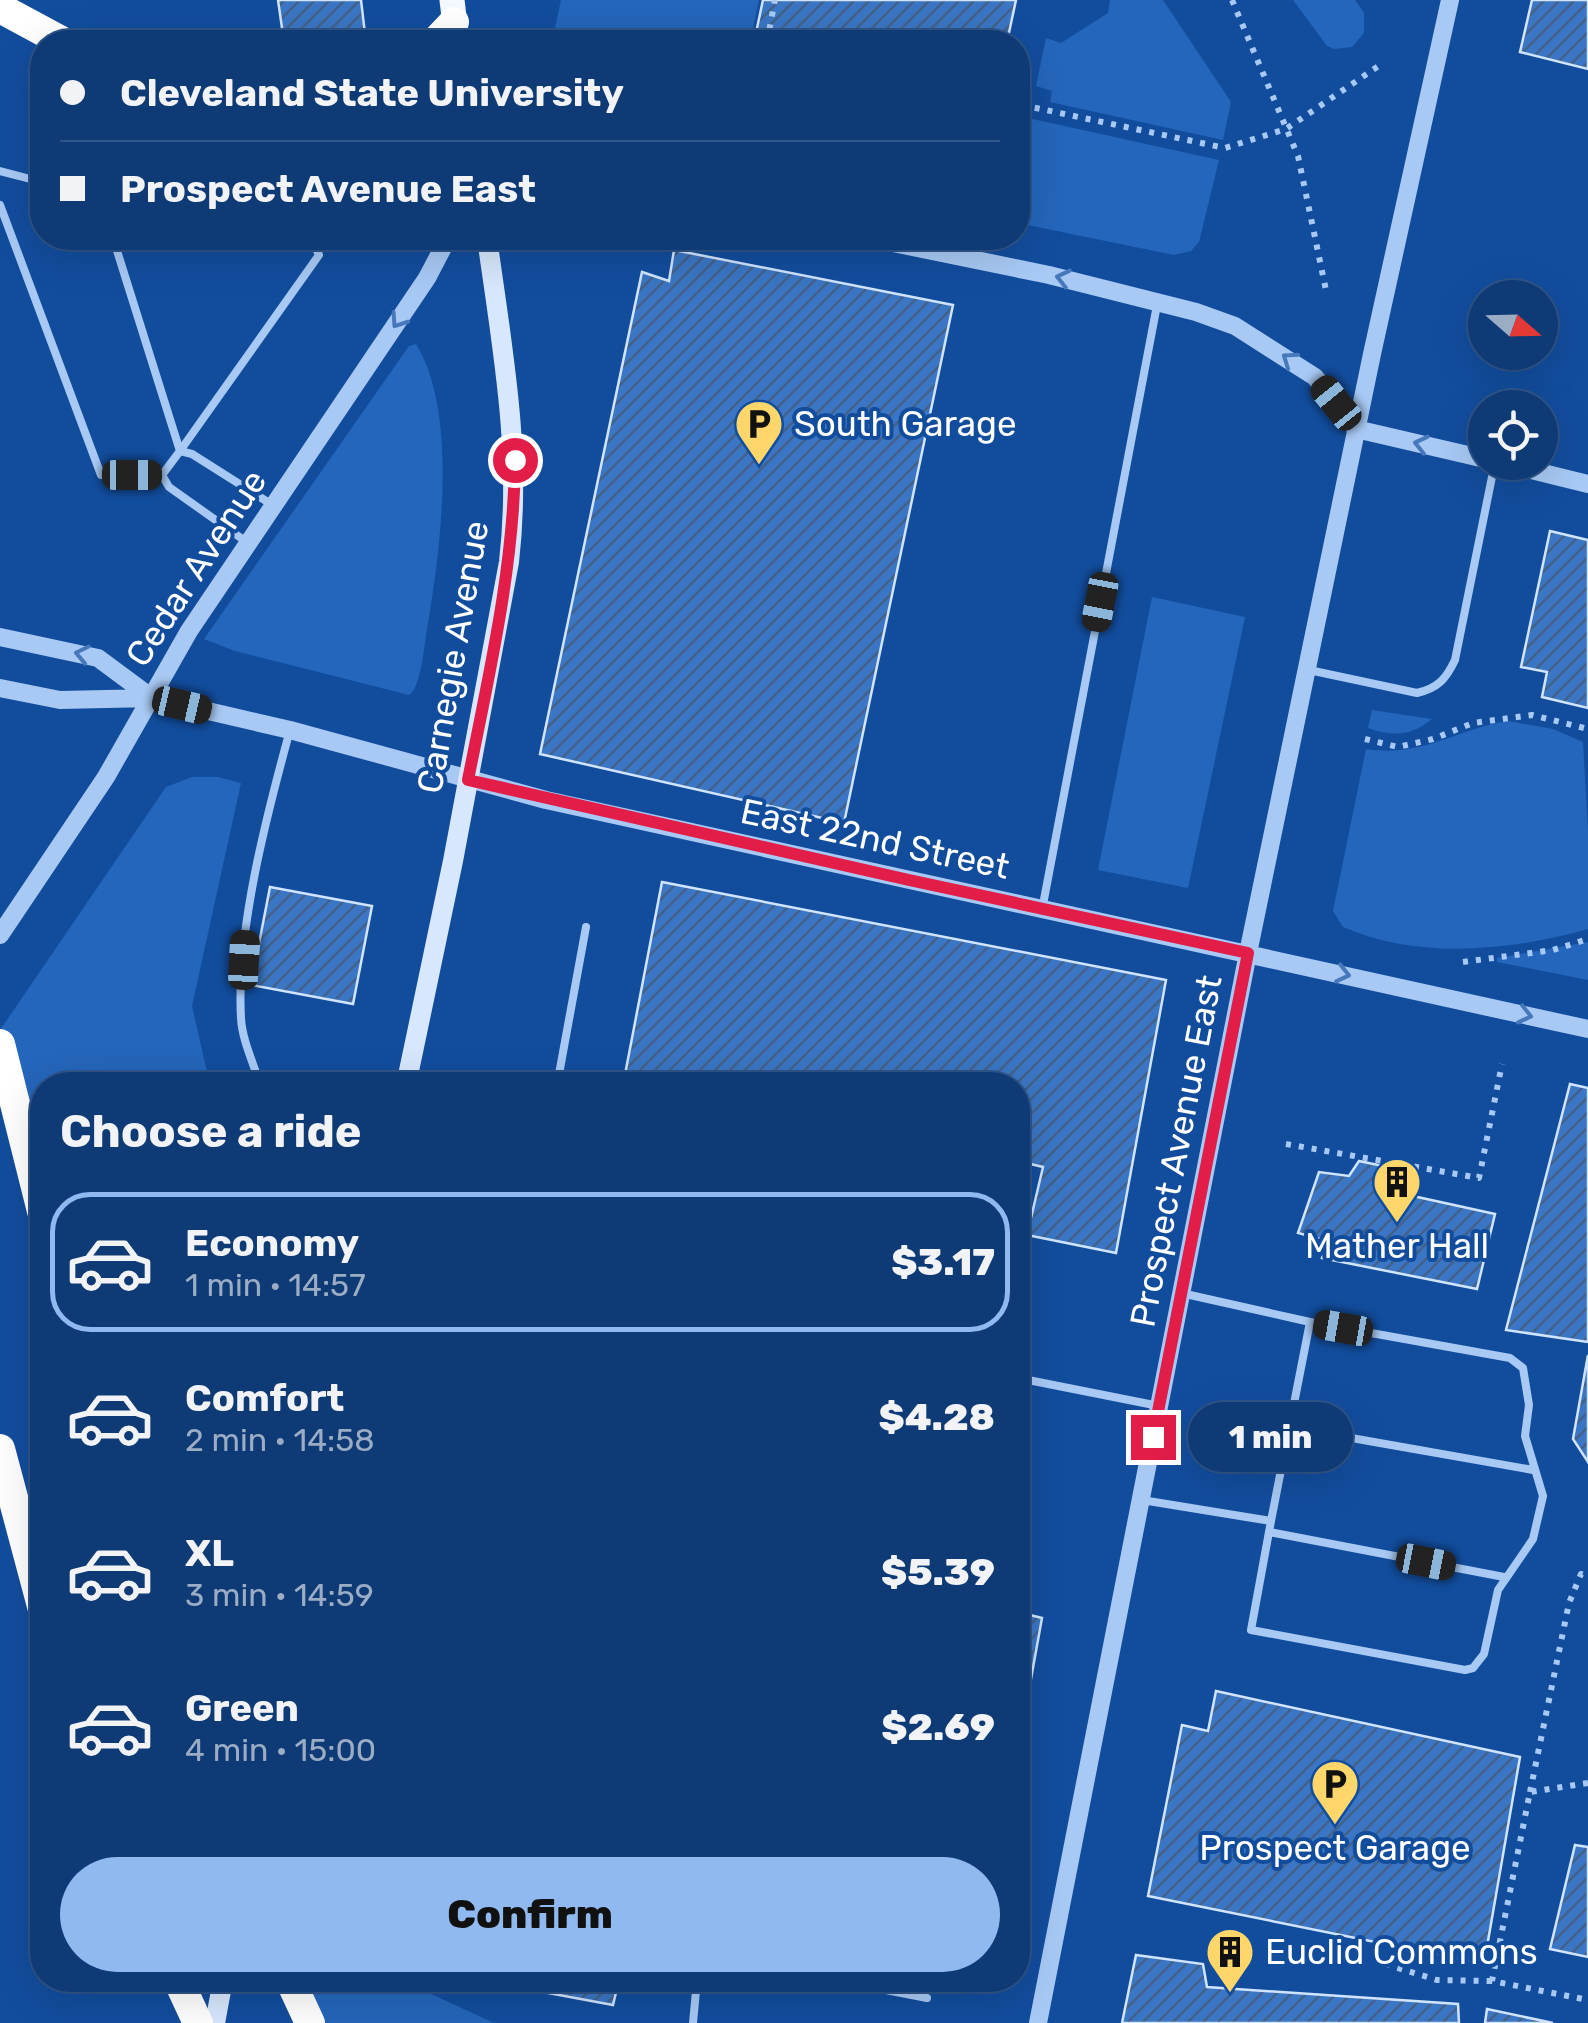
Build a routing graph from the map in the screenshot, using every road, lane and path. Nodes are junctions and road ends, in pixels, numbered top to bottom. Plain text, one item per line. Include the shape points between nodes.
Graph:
1 (775, 0) edge
2 (1232, 0) edge
3 (1450, 0) edge
4 (0, 8) edge
5 (41, 30) edge
6 (769, 30) edge
7 (1380, 65) dead end
8 (1030, 107) edge
9 (1286, 129) junction
10 (0, 172) edge
11 (30, 179) edge
12 (0, 205) edge
13 (117, 250) edge
14 (317, 250) edge
15 (442, 250) edge
16 (489, 250) edge
17 (925, 250) edge
18 (1327, 294) dead end
19 (1158, 300) junction
20 (1356, 429) junction
21 (180, 451) junction
22 (1468, 455) edge
23 (162, 476) junction
24 (1558, 477) edge
25 (1493, 480) edge
26 (1588, 484) edge
27 (274, 506) junction
28 (249, 544) junction
29 (0, 637) edge
30 (1307, 669) junction
31 (0, 688) edge
32 (152, 698) junction
33 (1588, 728) edge
34 (290, 730) junction
35 (1365, 738) dead end
36 (468, 780) junction
37 (1042, 910) junction
38 (586, 926) dead end
39 (0, 934) edge
40 (1588, 939) edge
41 (1248, 953) junction
42 (1463, 962) dead end
43 (1588, 1029) edge
44 (0, 1044) edge
45 (1502, 1064) dead end
46 (256, 1072) edge
47 (409, 1072) edge
48 (558, 1072) edge
49 (1286, 1144) dead end
50 (30, 1163) edge
51 (1181, 1293) junction
52 (1310, 1322) junction
53 (1030, 1380) edge
54 (1159, 1406) junction
55 (1289, 1427) junction
56 (0, 1449) edge
57 (1534, 1470) junction
58 (1140, 1500) junction
59 (1271, 1521) junction
60 (1269, 1532) junction
61 (30, 1561) edge
62 (1588, 1576) edge
63 (1504, 1577) junction
64 (1588, 1783) edge
65 (1530, 1792) junction
66 (1385, 1964) dead end
67 (1492, 1981) junction
68 (184, 1992) edge
69 (221, 1992) edge
70 (296, 1992) edge
71 (696, 1992) edge
72 (897, 1992) edge
73 (928, 1998) dead end
74 (1588, 2000) edge
75 (198, 2023) edge
76 (215, 2023) edge
77 (310, 2023) edge
78 (693, 2023) edge
79 (1038, 2023) edge

1 - 6 path
2 - 9 path
3 - 20 street, Prospect Avenue East
4 - 5 highway
7 - 9 path
8 - 9 path via 1225,148
9 - 18 path via 1298,156
10 - 11 lane
12 - 23 lane via 101,475
13 - 21 lane
14 - 21 lane
15 -> 27 street, Cedar Avenue
16 - 36 main road, Carnegie Avenue via 510,402 515,513
19 -> 17 street
20 -> 19 street via 1315,377 1272,347 1235,326
19 - 37 lane
22 -> 20 street
20 - 30 street, Prospect Avenue East
21 - 23 lane
21 - 27 lane
23 - 28 lane
24 - 26 street
25 - 30 lane via 1446,678 1416,693
27 - 28 street, Cedar Avenue
28 - 32 street, Cedar Avenue via 188,631
32 -> 29 street, East 22nd Street via 98,658
30 - 41 street, Prospect Avenue East
31 - 32 street, East 22nd Street via 60,700
32 - 34 street, East 22nd Street
32 - 39 street, Cedar Avenue
33 - 35 path via 1532,715 1473,723 1398,747
34 - 36 street, East 22nd Street
34 - 46 lane via 246,930 240,1021
36 - 37 street, East 22nd Street
36 - 47 main road, Carnegie Avenue
37 - 41 street, East 22nd Street
38 - 48 lane
40 - 42 path
41 -> 43 street, East 22nd Street
41 - 51 street, Prospect Avenue East
44 - 50 highway
45 - 49 path via 1479,1178
51 - 52 lane
51 - 54 street, Prospect Avenue East
52 - 55 lane
52 - 57 lane via 1510,1358 1527,1379 1525,1436
53 - 54 lane
54 - 58 street, Prospect Avenue East
55 - 57 lane
55 - 59 lane
56 - 61 highway
57 - 63 lane via 1543,1496 1533,1538
58 - 59 lane
58 - 79 street, Prospect Avenue East
59 - 60 lane
60 - 63 lane
60 - 63 lane via 1251,1630 1465,1670 1484,1654
62 - 65 path via 1581,1574 1569,1603
64 - 65 path
65 - 67 path
66 - 67 path via 1437,1980
67 - 74 path
68 - 75 highway
69 - 76 main road
70 - 77 highway
71 - 78 lane
72 - 73 lane

